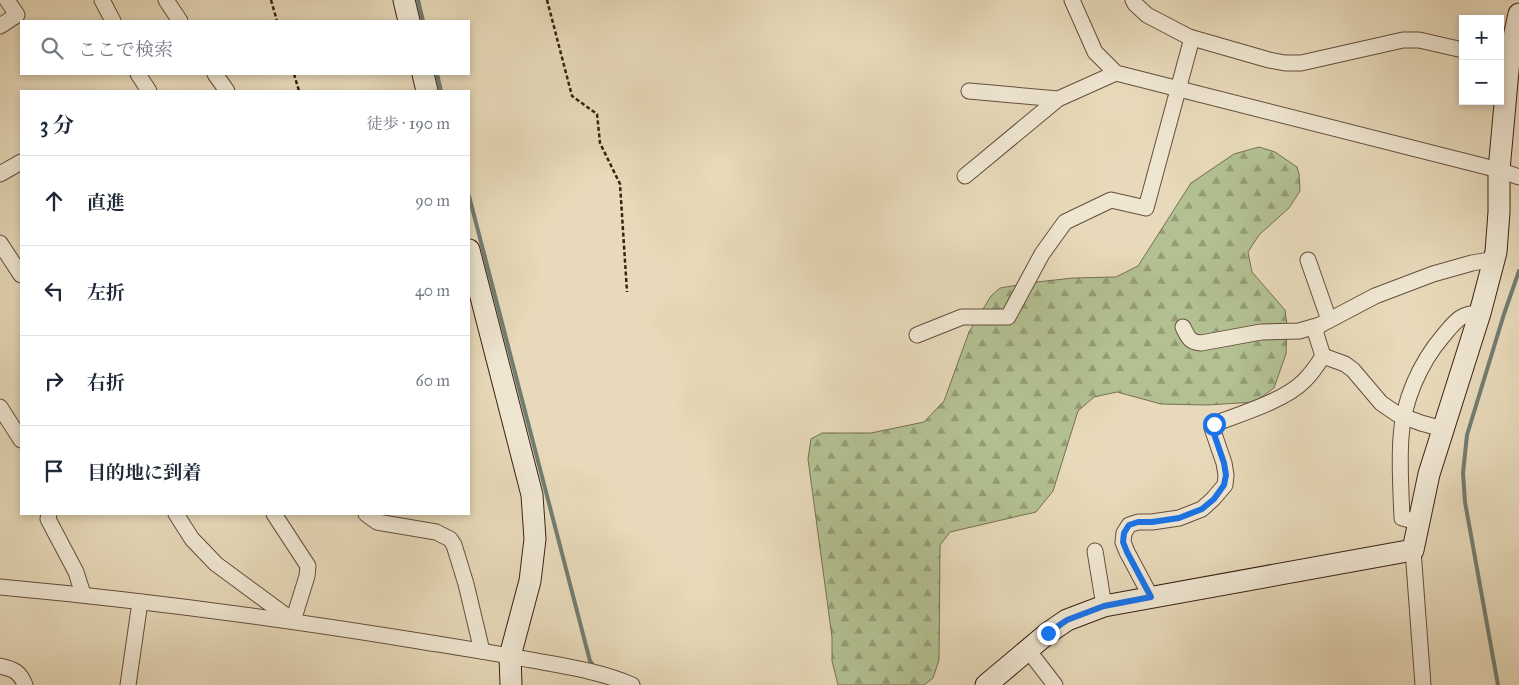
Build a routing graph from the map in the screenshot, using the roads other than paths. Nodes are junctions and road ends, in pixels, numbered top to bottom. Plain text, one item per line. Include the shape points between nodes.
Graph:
1 (7, 0) edge
2 (102, 0) edge
3 (166, 0) edge
4 (404, 0) edge
5 (1072, 0) edge
6 (1133, 0) edge
7 (1519, 14) edge
8 (112, 20) edge
9 (179, 20) edge
10 (409, 20) edge
11 (0, 26) edge
12 (1192, 38) junction
13 (1459, 49) edge
14 (1505, 59) edge
15 (1116, 73) junction
16 (139, 75) edge
17 (216, 75) edge
18 (423, 75) edge
19 (1179, 89) junction
20 (148, 90) edge
21 (225, 90) edge
22 (427, 90) edge
23 (969, 91) dead end
24 (1058, 99) junction
25 (20, 163) edge
26 (1499, 170) junction
27 (0, 174) edge
28 (965, 176) dead end
29 (1519, 177) edge
30 (0, 243) edge
31 (470, 254) edge
32 (1495, 259) junction
33 (1308, 260) dead end
34 (20, 273) edge
35 (1480, 313) junction
36 (1324, 323) junction
37 (1183, 327) dead end
38 (917, 336) dead end
39 (1323, 356) junction
40 (0, 407) edge
41 (1404, 417) junction
42 (1443, 429) junction
43 (20, 438) edge
44 (49, 515) edge
45 (177, 515) edge
46 (275, 515) edge
47 (367, 515) edge
48 (1418, 522) junction
49 (1413, 550) junction
50 (1095, 551) dead end
51 (0, 587) edge
52 (83, 594) junction
53 (1151, 597) junction
54 (140, 602) junction
55 (1104, 606) junction
56 (293, 621) junction
57 (1028, 650) junction
58 (482, 651) junction
59 (510, 656) junction
60 (0, 666) edge
61 (25, 685) edge
62 (128, 685) edge
63 (511, 685) edge
64 (632, 685) edge
65 (986, 685) edge
66 (1055, 685) edge
67 (1423, 685) edge

1 - 11 street via 17,15
2 - 8 street
3 - 9 street
4 - 10 street
5 - 15 street via 1095,52
6 - 12 street via 1147,15
7 - 14 street
12 - 13 street via 1285,63 1301,63 1403,40 1419,40
12 - 19 street
14 - 26 street
15 - 19 street
15 - 24 street
16 - 20 street
17 - 21 street
18 - 22 street
19 - 26 street
19 - 38 street via 1146,208 1111,200 1065,222 1042,254 1008,317 962,317
23 - 24 street
24 - 28 street
25 - 27 street
26 - 29 street
26 - 32 street
30 - 34 street
31 - 59 street via 532,495 535,539 530,581
32 - 35 street
32 - 36 street via 1433,274 1375,296
33 - 36 street
35 - 41 street via 1462,316 1436,344 1418,375
35 - 42 street
36 - 37 street via 1299,331 1261,332 1201,343 1189,339
36 - 39 street via 1316,329
39 - 41 street via 1353,370 1381,403
39 - 53 street via 1303,382 1283,395 1214,424 1212,428 1226,475 1224,485 1214,499 1202,509 1179,518 1129,525 1123,542
40 - 43 street
41 - 42 street
41 - 48 street via 1401,437 1402,518
42 - 48 street
44 - 52 street
45 - 56 street via 192,539 216,564
46 - 56 street via 308,566 308,576
47 - 58 street via 377,522 436,532 450,539 466,584
48 - 49 street
49 - 53 street
49 - 67 street
50 - 55 street
51 - 52 street
52 - 54 street
53 - 55 street
54 - 56 street
54 - 62 street
55 - 57 street via 1067,620
56 - 58 street
57 - 65 street
57 - 66 street
58 - 59 street
59 - 63 street
59 - 64 street via 590,671
60 - 61 street via 12,669 22,677

